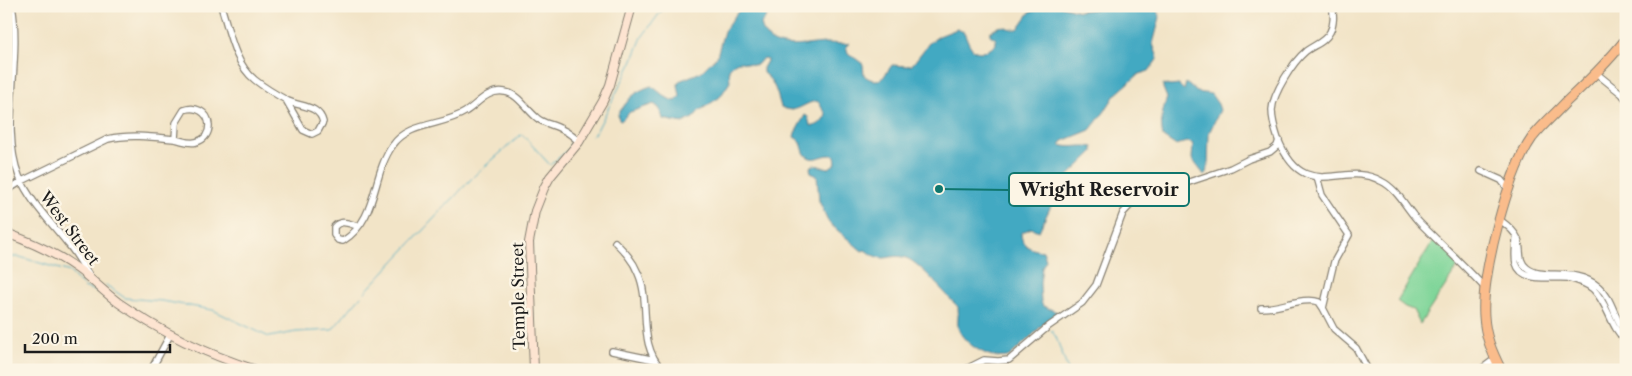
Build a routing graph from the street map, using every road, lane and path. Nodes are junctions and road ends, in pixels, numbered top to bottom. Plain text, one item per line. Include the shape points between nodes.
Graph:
1 (12, 6) edge
2 (220, 6) edge
3 (623, 6) edge
4 (1332, 6) edge
5 (632, 8) edge
6 (1626, 39) edge
7 (1598, 71) junction
8 (1626, 99) edge
9 (286, 100) junction
10 (175, 139) junction
11 (1279, 140) junction
12 (579, 142) junction
13 (1481, 171) dead end
14 (1317, 177) junction
15 (22, 182) junction
16 (1509, 190) junction
17 (6, 191) edge
18 (1500, 220) junction
19 (358, 226) dead end
20 (6, 233) edge
21 (615, 242) dead end
22 (92, 280) junction
23 (1484, 287) junction
24 (1261, 308) dead end
25 (1323, 308) junction
26 (1614, 321) junction
27 (1626, 333) edge
28 (170, 335) junction
29 (1626, 341) edge
30 (612, 351) dead end
31 (1495, 359) junction
32 (655, 360) junction
33 (151, 370) edge
34 (256, 370) edge
35 (534, 370) edge
36 (663, 370) edge
37 (964, 370) edge
38 (1368, 370) edge
39 (1480, 370) edge
40 (1501, 370) edge

1 - 15 street, West Street via 16,36 12,142
2 - 9 street via 247,72
3 - 5 street
4 - 11 street via 1330,32 1294,64 1277,94 1272,108
5 - 12 main road, Temple Street via 610,84
6 - 7 main road
7 - 8 street
7 - 16 main road via 1531,139
9 - 9 street via 318,112 323,122 318,131 312,134 303,130
10 - 10 street via 191,143 204,138 209,126 205,114 196,109 184,110 176,123
10 - 15 street via 108,138
11 - 14 street via 1296,166
11 - 37 street via 1272,150 1231,168 1135,200 1123,213 1096,285 1082,303 1009,360 984,360
12 - 19 street via 560,128 540,120 510,93 490,94 463,113 412,131 396,141 384,163 368,211
12 - 35 main road, Temple Street via 550,177 531,226
13 - 16 street via 1501,180
14 - 23 street via 1366,176 1386,183 1419,222
14 - 25 street via 1322,195 1349,235 1334,262
15 - 17 street
15 - 22 street, West Street
16 - 18 main road
18 - 23 main road
18 - 26 street via 1514,233 1519,243 1520,259 1529,270 1540,276 1581,276 1605,293
20 - 22 main road via 51,252
21 - 32 street via 630,257 639,273 647,341
22 - 28 main road, West Street via 117,301
23 - 31 main road via 1485,327
24 - 25 street via 1313,300
25 - 38 street via 1334,329 1356,348
26 - 27 street
26 - 29 street
28 - 33 street
28 - 34 main road, West Street
30 - 32 street
31 - 39 street
31 - 40 main road
32 - 36 street

